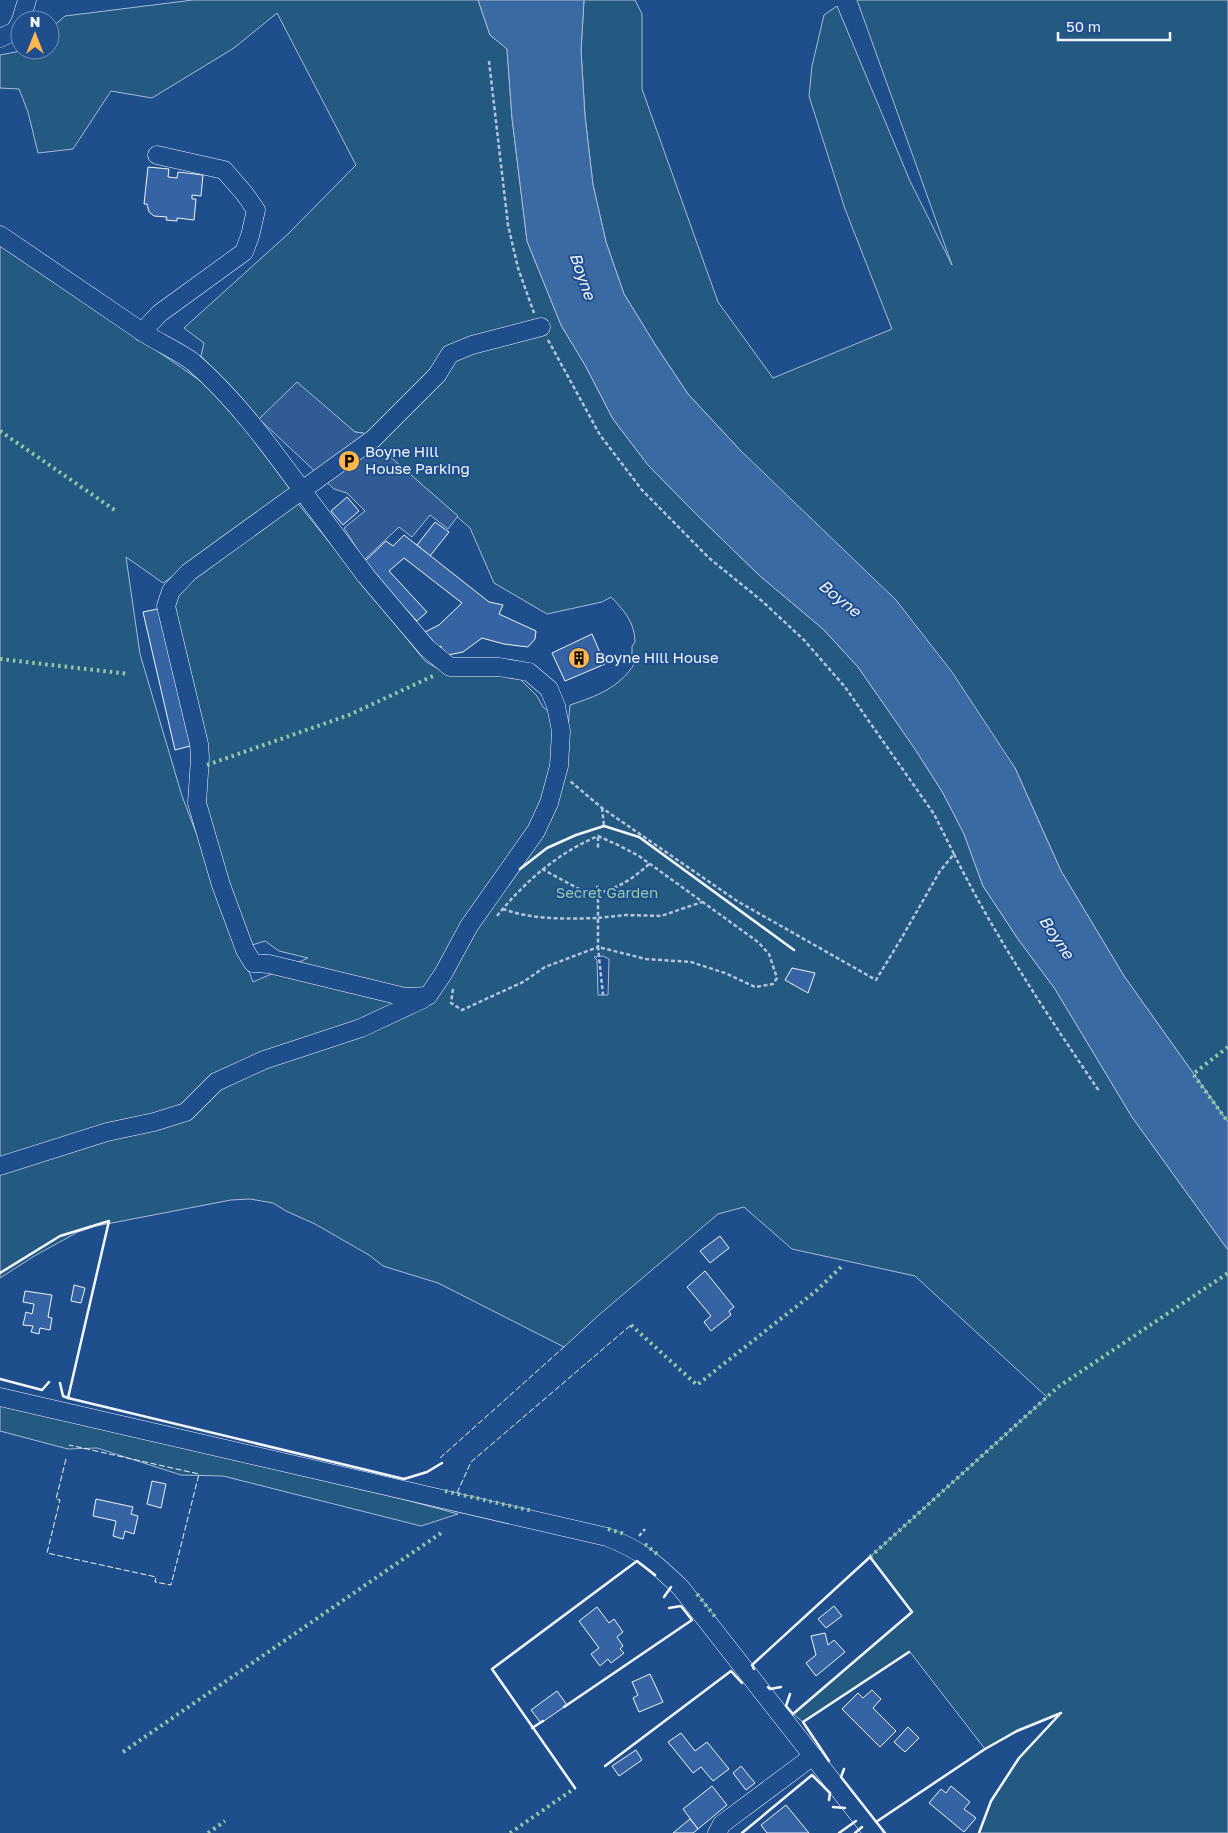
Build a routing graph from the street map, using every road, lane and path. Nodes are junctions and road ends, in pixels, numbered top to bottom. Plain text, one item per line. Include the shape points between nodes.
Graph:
1 (489, 61) dead end
2 (157, 155) dead end
3 (0, 235) edge
4 (541, 326) junction
5 (142, 332) junction
6 (302, 490) junction
7 (558, 771) junction
8 (602, 808) junction
9 (604, 826) dead end
10 (598, 836) junction
11 (598, 850) dead end
12 (954, 854) junction
13 (649, 864) junction
14 (542, 869) junction
15 (597, 884) dead end
16 (598, 893) junction
17 (702, 902) junction
18 (503, 909) junction
19 (598, 918) junction
20 (492, 923) dead end
21 (598, 947) junction
22 (456, 983) dead end
23 (603, 995) dead end
24 (428, 996) junction
25 (1098, 1091) dead end
26 (0, 1166) edge
27 (0, 1397) edge
28 (813, 1756) junction
29 (717, 1833) edge
30 (873, 1833) edge

1 - 4 path via 508,225 518,268
2 - 5 street via 224,170 256,210 244,252 160,312
3 - 5 street
4 - 6 street via 450,354 437,375 373,439
4 - 12 path via 600,435 642,490 709,558 804,640 839,680 934,814
5 - 6 street via 191,361 222,390 268,443
6 - 7 street via 366,576 427,648 450,667 499,667 529,672 549,689 561,731
6 - 24 street via 188,572 171,591 166,606 200,758 197,803 224,893 245,950 254,962 405,997
7 - 8 path
7 - 24 street via 549,803 536,831 469,926
8 - 9 path
8 - 12 path via 737,901 876,980 940,871
10 - 11 path
10 - 13 path
10 - 14 path
12 - 25 path via 976,899
13 - 16 path via 628,882
13 - 17 path
14 - 16 path via 579,889
14 - 18 path
15 - 16 path
16 - 19 path
17 - 19 path via 661,916
17 - 21 path via 769,954 777,978 774,984 755,987 691,962 646,959
18 - 19 path via 529,916
18 - 20 path
19 - 21 path
21 - 22 path via 545,967 523,982 462,1010 451,1003
21 - 23 path
24 - 26 street via 361,1028 264,1060 216,1082 186,1112 107,1132
27 - 28 street via 606,1537 629,1546 654,1562 681,1588
28 - 29 street via 722,1824
28 - 30 street

